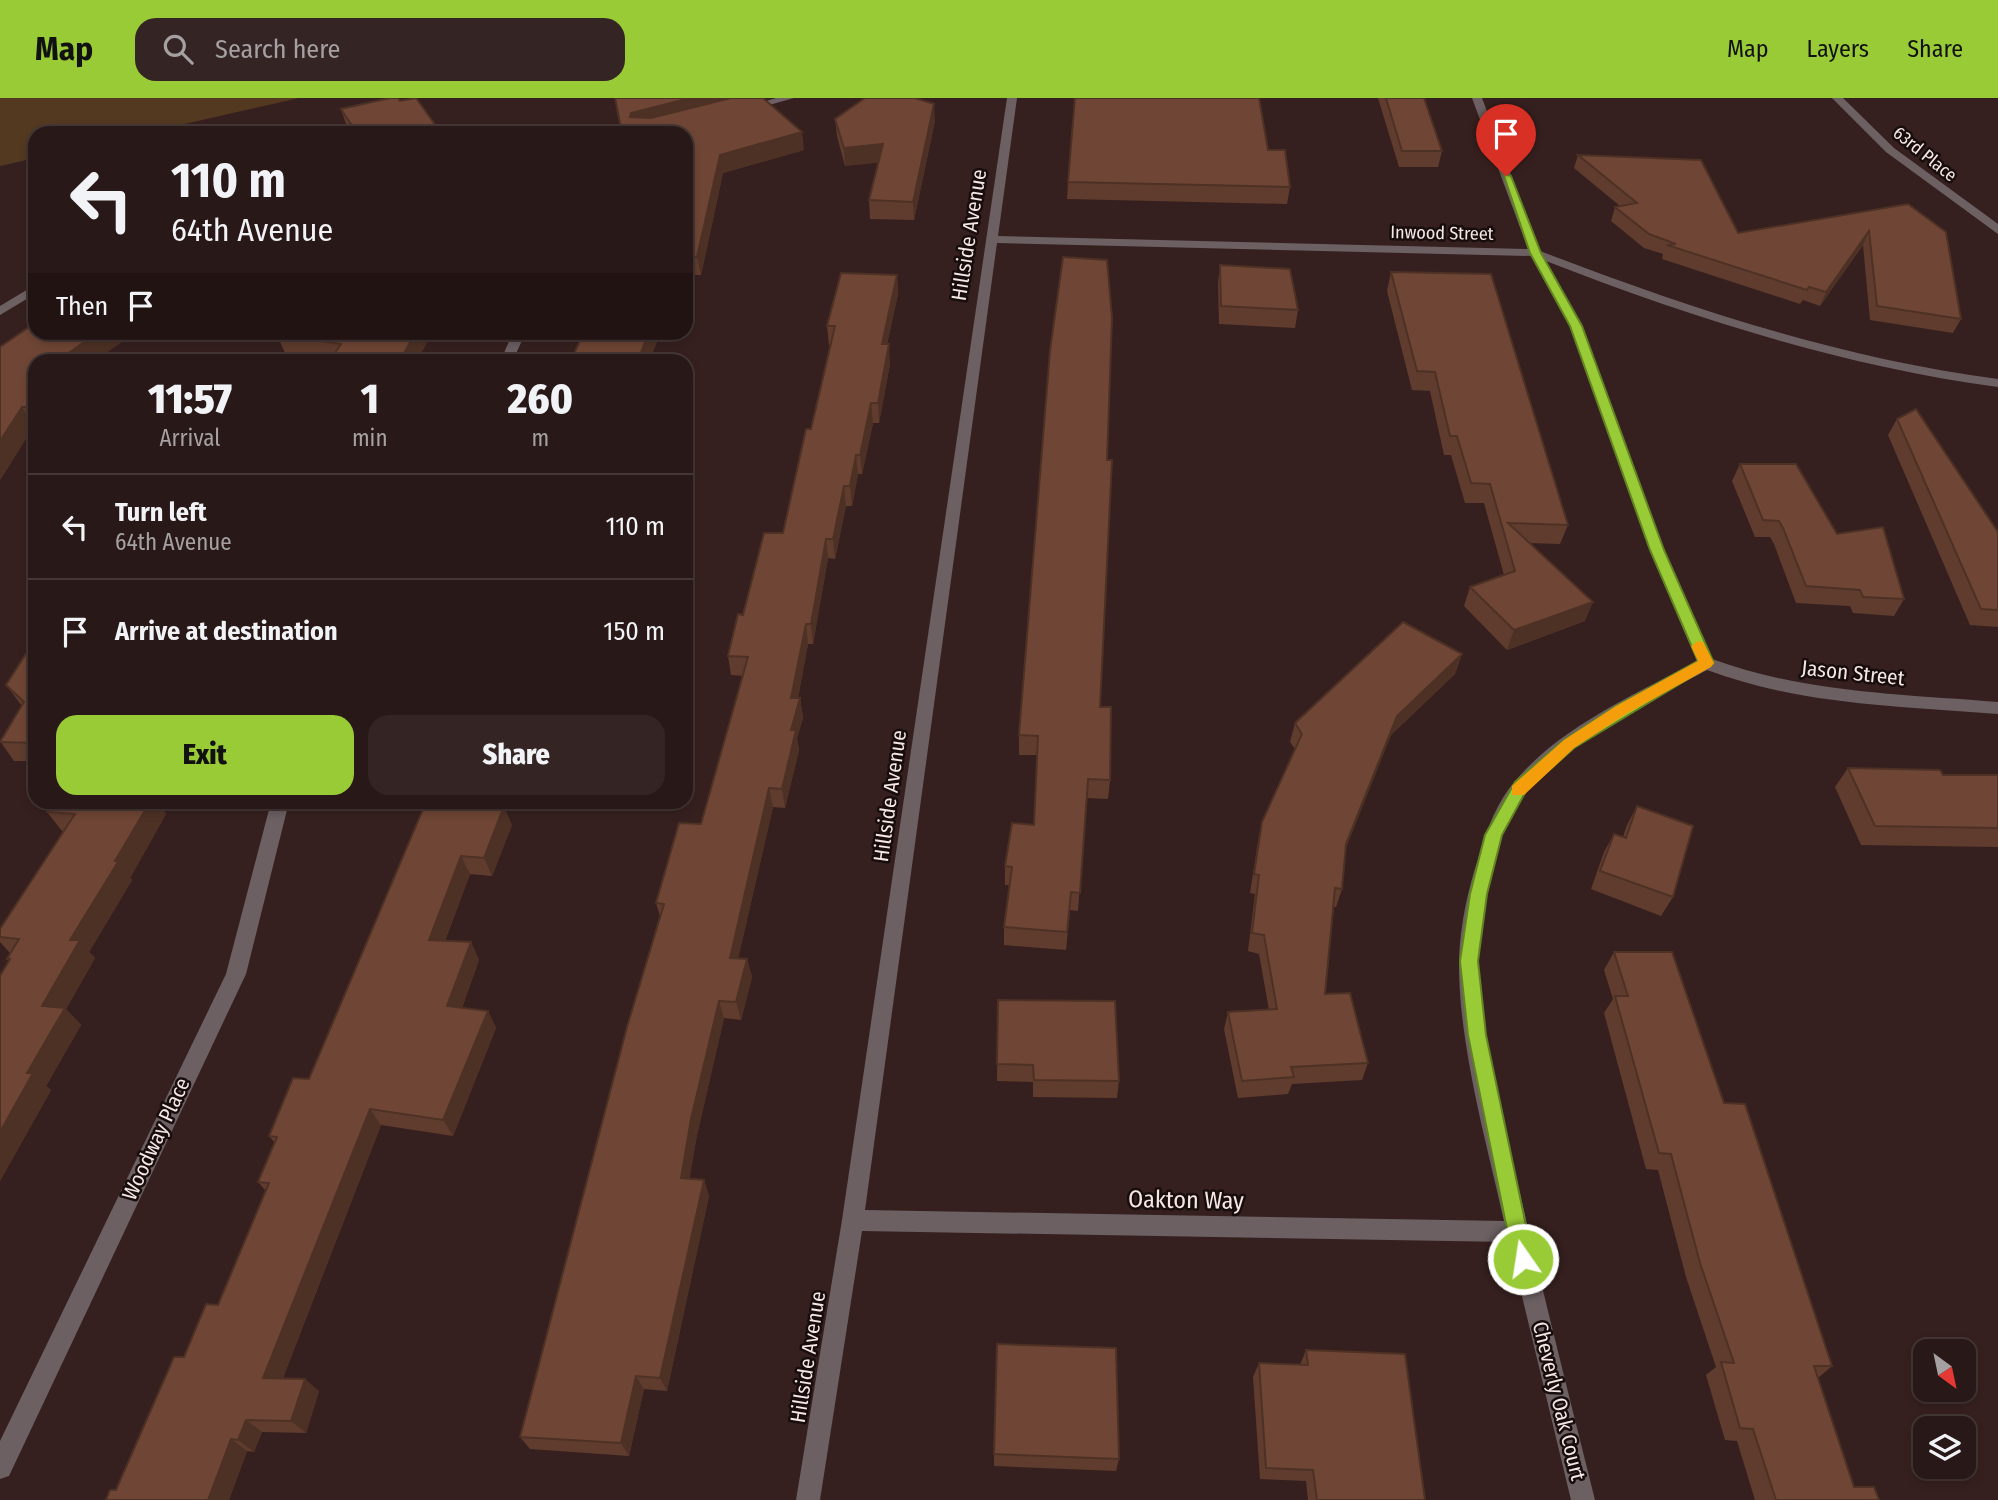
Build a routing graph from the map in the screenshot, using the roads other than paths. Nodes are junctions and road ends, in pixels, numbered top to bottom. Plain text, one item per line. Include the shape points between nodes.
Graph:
1 (789, 98) edge
2 (1012, 98) edge
3 (1477, 98) edge
4 (1837, 98) edge
5 (731, 112) edge
6 (1998, 230) edge
7 (991, 239) junction
8 (1535, 253) junction
9 (28, 293) edge
10 (0, 311) edge
11 (1998, 383) edge
12 (1706, 663) junction
13 (1998, 708) edge
14 (278, 809) edge
15 (853, 1220) junction
16 (1517, 1232) junction
17 (0, 1466) edge
18 (808, 1500) edge
19 (1583, 1500) edge

1 - 5 street
2 - 7 street, Hillside Avenue
3 - 8 street
4 - 6 street, 63rd Place via 1890,150
7 - 8 street, Inwood Street
7 - 15 street, Hillside Avenue
8 - 11 street, Inwood Street via 1643,295 1783,338 1924,373
8 - 12 street via 1576,326 1657,550
9 - 10 street
12 - 13 street, Jason Street via 1763,683 1801,689
12 - 16 street, Cheverly Oak Court via 1569,744 1520,786 1493,835 1469,961 1477,1035
14 - 17 street, Woodway Place via 266,845 250,936 236,974
15 - 16 street, Oakton Way
15 - 18 street, Hillside Avenue
16 - 19 street, Cheverly Oak Court

